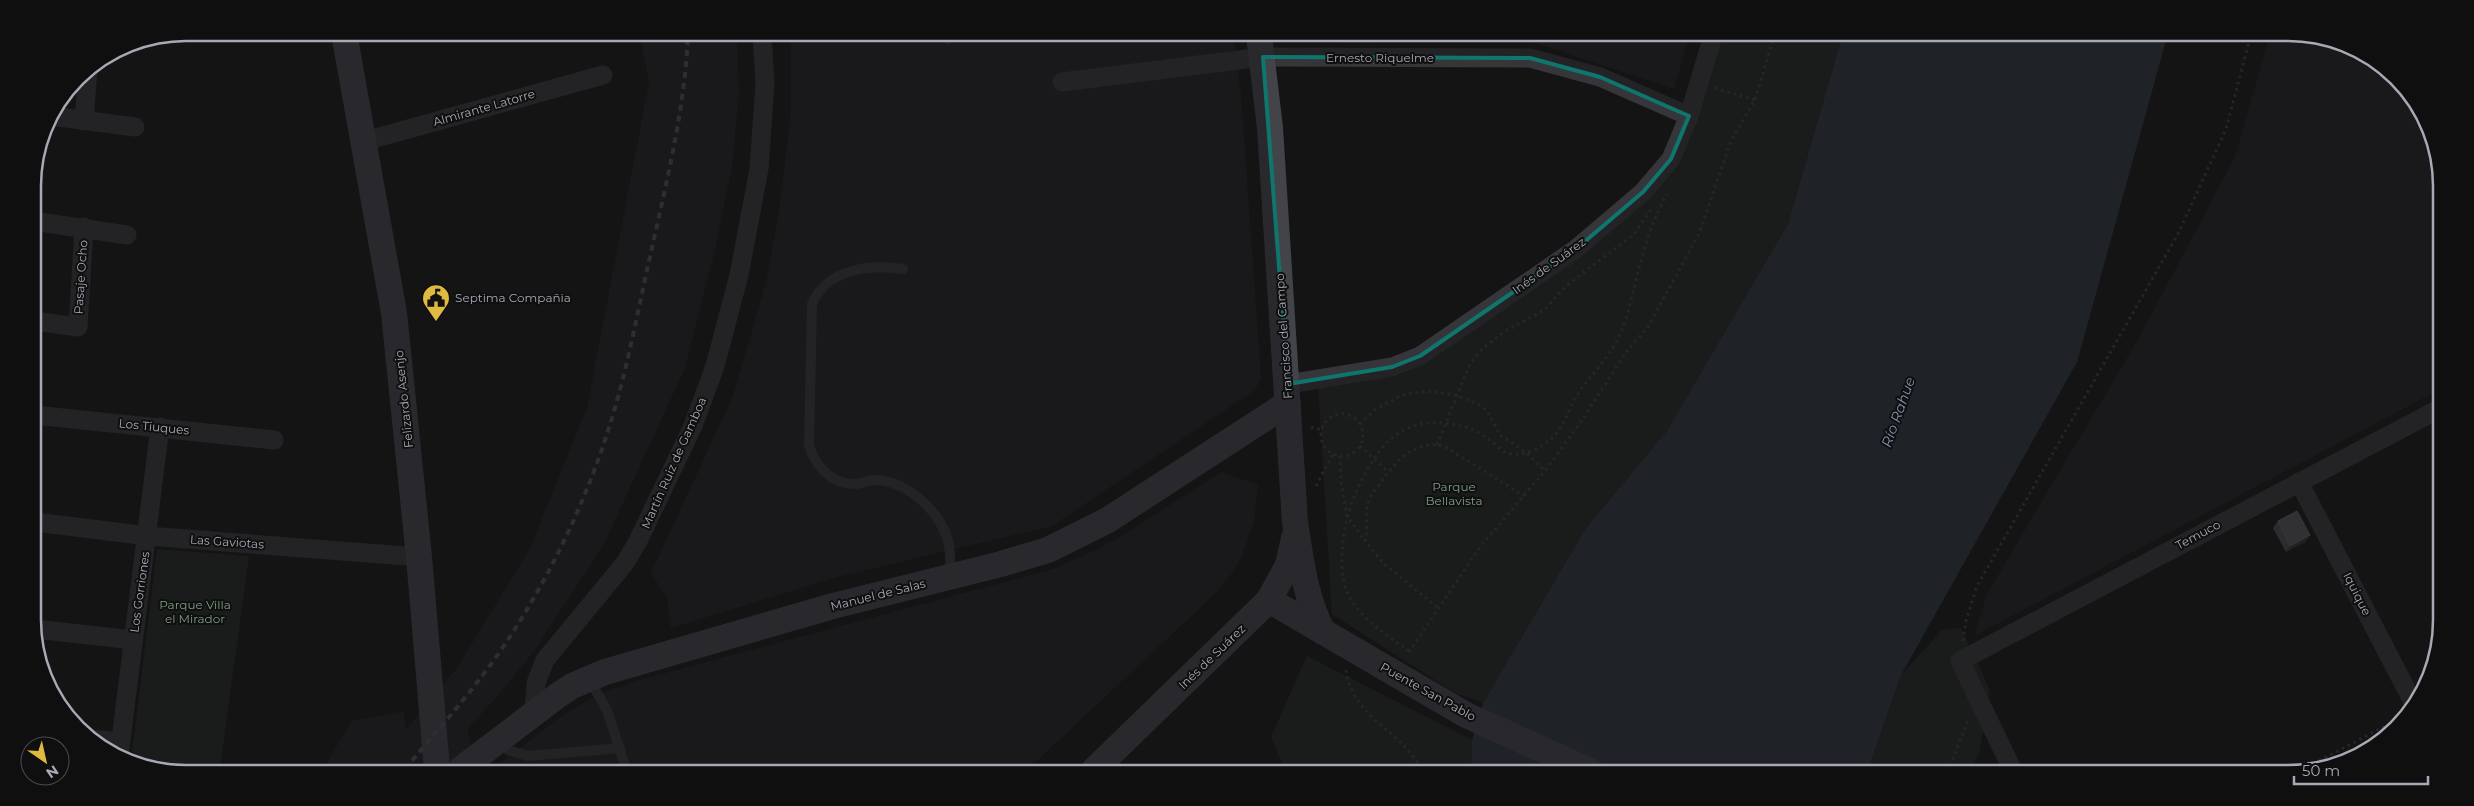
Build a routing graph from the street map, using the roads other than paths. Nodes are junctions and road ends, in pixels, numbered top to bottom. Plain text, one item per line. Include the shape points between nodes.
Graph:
1 (346, 41) edge
2 (762, 41) edge
3 (1712, 41) edge
4 (1261, 46) edge
5 (603, 74) dead end
6 (87, 81) edge
7 (1062, 82) dead end
8 (1690, 116) junction
9 (59, 117) edge
10 (84, 121) junction
11 (135, 127) dead end
12 (365, 141) junction
13 (42, 222) edge
14 (84, 228) junction
15 (127, 235) dead end
16 (903, 269) dead end
17 (42, 322) edge
18 (1288, 393) junction
19 (2433, 412) edge
20 (41, 416) edge
21 (160, 428) junction
22 (274, 440) dead end
23 (2299, 482) junction
24 (1295, 522) junction
25 (41, 523) edge
26 (148, 536) junction
27 (419, 557) junction
28 (951, 577) junction
29 (1270, 600) junction
30 (42, 630) edge
31 (1323, 632) junction
32 (133, 640) junction
33 (589, 678) junction
34 (2410, 697) edge
35 (534, 714) junction
36 (496, 742) junction
37 (620, 748) junction
38 (120, 749) edge
39 (1575, 764) edge
40 (2010, 764) edge
41 (437, 765) edge
42 (466, 765) edge
43 (625, 765) edge
44 (1100, 765) edge

1 - 12 street, Felizardo Asenjo
2 - 35 street, Martín Ruiz de Gamboa via 765,83 759,169 739,275 715,366 693,426 638,541 625,563 545,660 536,683
3 - 8 street, Inés de Suárez
4 - 7 street, Ernesto Riquelme
4 - 8 street, Ernesto Riquelme via 1530,58 1600,77
4 - 18 street, Francisco del Campo via 1270,128
5 - 12 street, Almirante Latorre
6 - 10 street
8 - 18 street, Inés de Suárez via 1671,159 1643,192 1576,249 1420,356 1392,367
9 - 10 street
10 - 11 street
12 - 27 street, Felizardo Asenjo via 394,313
13 - 14 street
14 - 15 street
14 - 17 street, Pasaje Ocho via 78,327
16 - 28 lane via 875,267 848,272 828,281 816,294 812,304 809,445 816,462 833,478 848,484 873,480 886,482 909,492 928,507 947,539
18 - 24 street, Francisco del Campo
18 - 28 street, Manuel de Salas via 1087,532 1048,550
19 - 23 street, Temuco
20 - 21 street, Los Tiuques
21 - 22 street, Los Tiuques
21 - 26 street, Los Gorriones
23 - 34 street, Iquique
23 - 40 street, Temuco via 1960,660
24 - 29 street, Inés de Suárez via 1288,565
24 - 31 street, Francisco del Campo via 1304,582 1312,612
25 - 26 street, Las Gaviotas
26 - 27 street, Las Gaviotas
26 - 32 street, Los Gorriones
27 - 41 street, Felizardo Asenjo
28 - 33 street, Manuel de Salas via 833,606
29 - 31 street, Puente San Pablo
29 - 44 street, Inés de Suárez
30 - 32 street
31 - 39 street, Puente San Pablo via 1466,715
32 - 38 street, Los Gorriones
33 - 35 street, Manuel de Salas
33 - 37 lane via 607,710
35 - 36 street, Manuel de Salas
36 - 37 lane via 508,750 528,756
36 - 42 street, Manuel de Salas
37 - 43 lane

